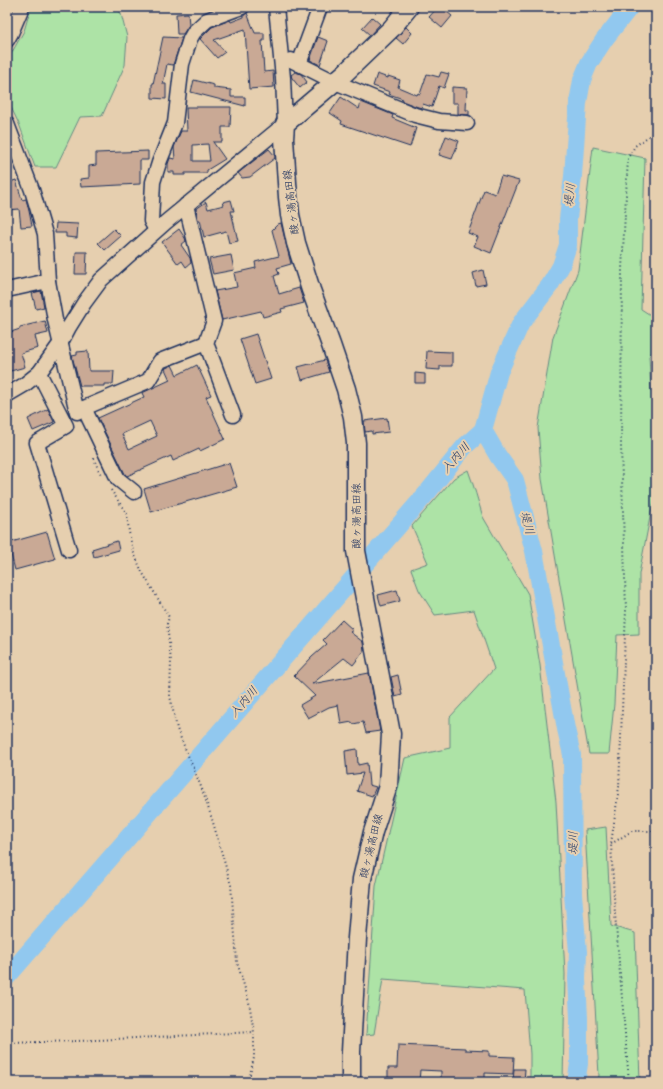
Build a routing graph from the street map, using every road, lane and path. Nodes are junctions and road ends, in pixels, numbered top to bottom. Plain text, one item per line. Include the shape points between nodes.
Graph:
1 (22, 7) edge
2 (242, 7) edge
3 (276, 7) edge
4 (320, 7) edge
5 (409, 7) edge
6 (7, 40) edge
7 (281, 56) junction
8 (299, 64) junction
9 (335, 82) junction
10 (467, 123) dead end
11 (7, 124) edge
12 (285, 124) junction
13 (656, 131) edge
14 (186, 205) junction
15 (156, 230) junction
16 (48, 281) junction
17 (7, 290) edge
18 (206, 343) junction
19 (60, 344) junction
20 (39, 373) junction
21 (7, 395) edge
22 (84, 408) junction
23 (233, 415) dead end
24 (92, 455) dead end
25 (106, 482) dead end
26 (110, 488) dead end
27 (134, 492) dead end
28 (69, 550) dead end
29 (656, 831) edge
30 (611, 844) junction
31 (254, 1032) junction
32 (7, 1043) edge
33 (248, 1082) edge
34 (351, 1082) edge
35 (629, 1082) edge

1 - 6 street
2 - 15 street via 207,20 194,32 190,40 182,64 175,123 153,182 151,221
3 - 7 street
4 - 8 street
5 - 9 main road via 392,28
7 - 8 street
7 - 12 street
8 - 9 street
9 - 10 street via 415,115
9 - 12 main road
11 - 16 street via 32,190 45,234
12 - 14 street
12 - 34 main road, 酸ヶ湯高田線 via 289,209 296,243 332,345 353,417 356,443 356,551 391,734 388,786 362,879
13 - 30 path via 635,146 628,158 622,270 621,446 626,610 619,787
14 - 15 street
14 - 18 street via 214,321
15 - 19 street via 101,280 84,302
16 - 17 street
16 - 19 street
18 - 22 street via 160,361 148,381
18 - 23 street
19 - 20 street
19 - 22 street via 77,412
20 - 21 street
20 - 28 street via 66,426 37,443
22 - 27 street via 118,479
24 - 25 path
26 - 31 path via 127,514 133,551 142,572 169,617 170,696 177,728 202,789 231,885 237,962 249,1002
29 - 30 path via 632,831
30 - 35 path
31 - 32 path
31 - 33 path via 254,1058

